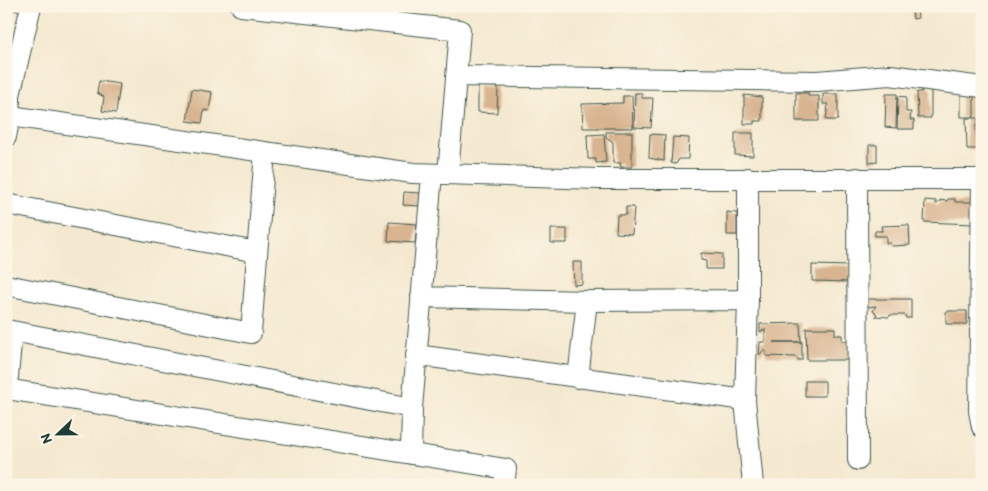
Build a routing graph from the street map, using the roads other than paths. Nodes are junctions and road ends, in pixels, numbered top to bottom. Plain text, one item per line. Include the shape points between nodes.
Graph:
1 (31, 6) edge
2 (241, 6) edge
3 (456, 76) junction
4 (982, 87) edge
5 (8, 94) edge
6 (10, 116) junction
7 (6, 137) edge
8 (265, 152) junction
9 (440, 174) junction
10 (748, 178) junction
11 (857, 178) junction
12 (6, 204) edge
13 (257, 252) junction
14 (6, 285) edge
15 (421, 297) junction
16 (588, 300) junction
17 (748, 300) junction
18 (981, 320) edge
19 (416, 355) junction
20 (578, 378) junction
21 (6, 389) edge
22 (745, 400) junction
23 (412, 408) junction
24 (982, 427) edge
25 (411, 454) junction
26 (858, 460) dead end
27 (504, 485) edge
28 (753, 485) edge

1 - 5 street
2 - 3 street via 460,30
3 - 4 street via 817,81 890,75
3 - 9 street
5 - 6 street
6 - 7 street
6 - 8 street
8 - 9 street
8 - 13 street
9 - 10 street via 598,179
9 - 15 street
10 - 11 street
10 - 17 street
11 - 18 street via 982,179
11 - 26 street
12 - 13 street
13 - 14 street via 250,333
15 - 16 street
15 - 19 street
16 - 17 street
16 - 20 street
17 - 22 street
18 - 24 street via 978,411
19 - 20 street
19 - 23 street
20 - 22 street
21 - 23 street via 12,331
21 - 25 street
22 - 28 street
23 - 25 street
25 - 27 street via 506,469

